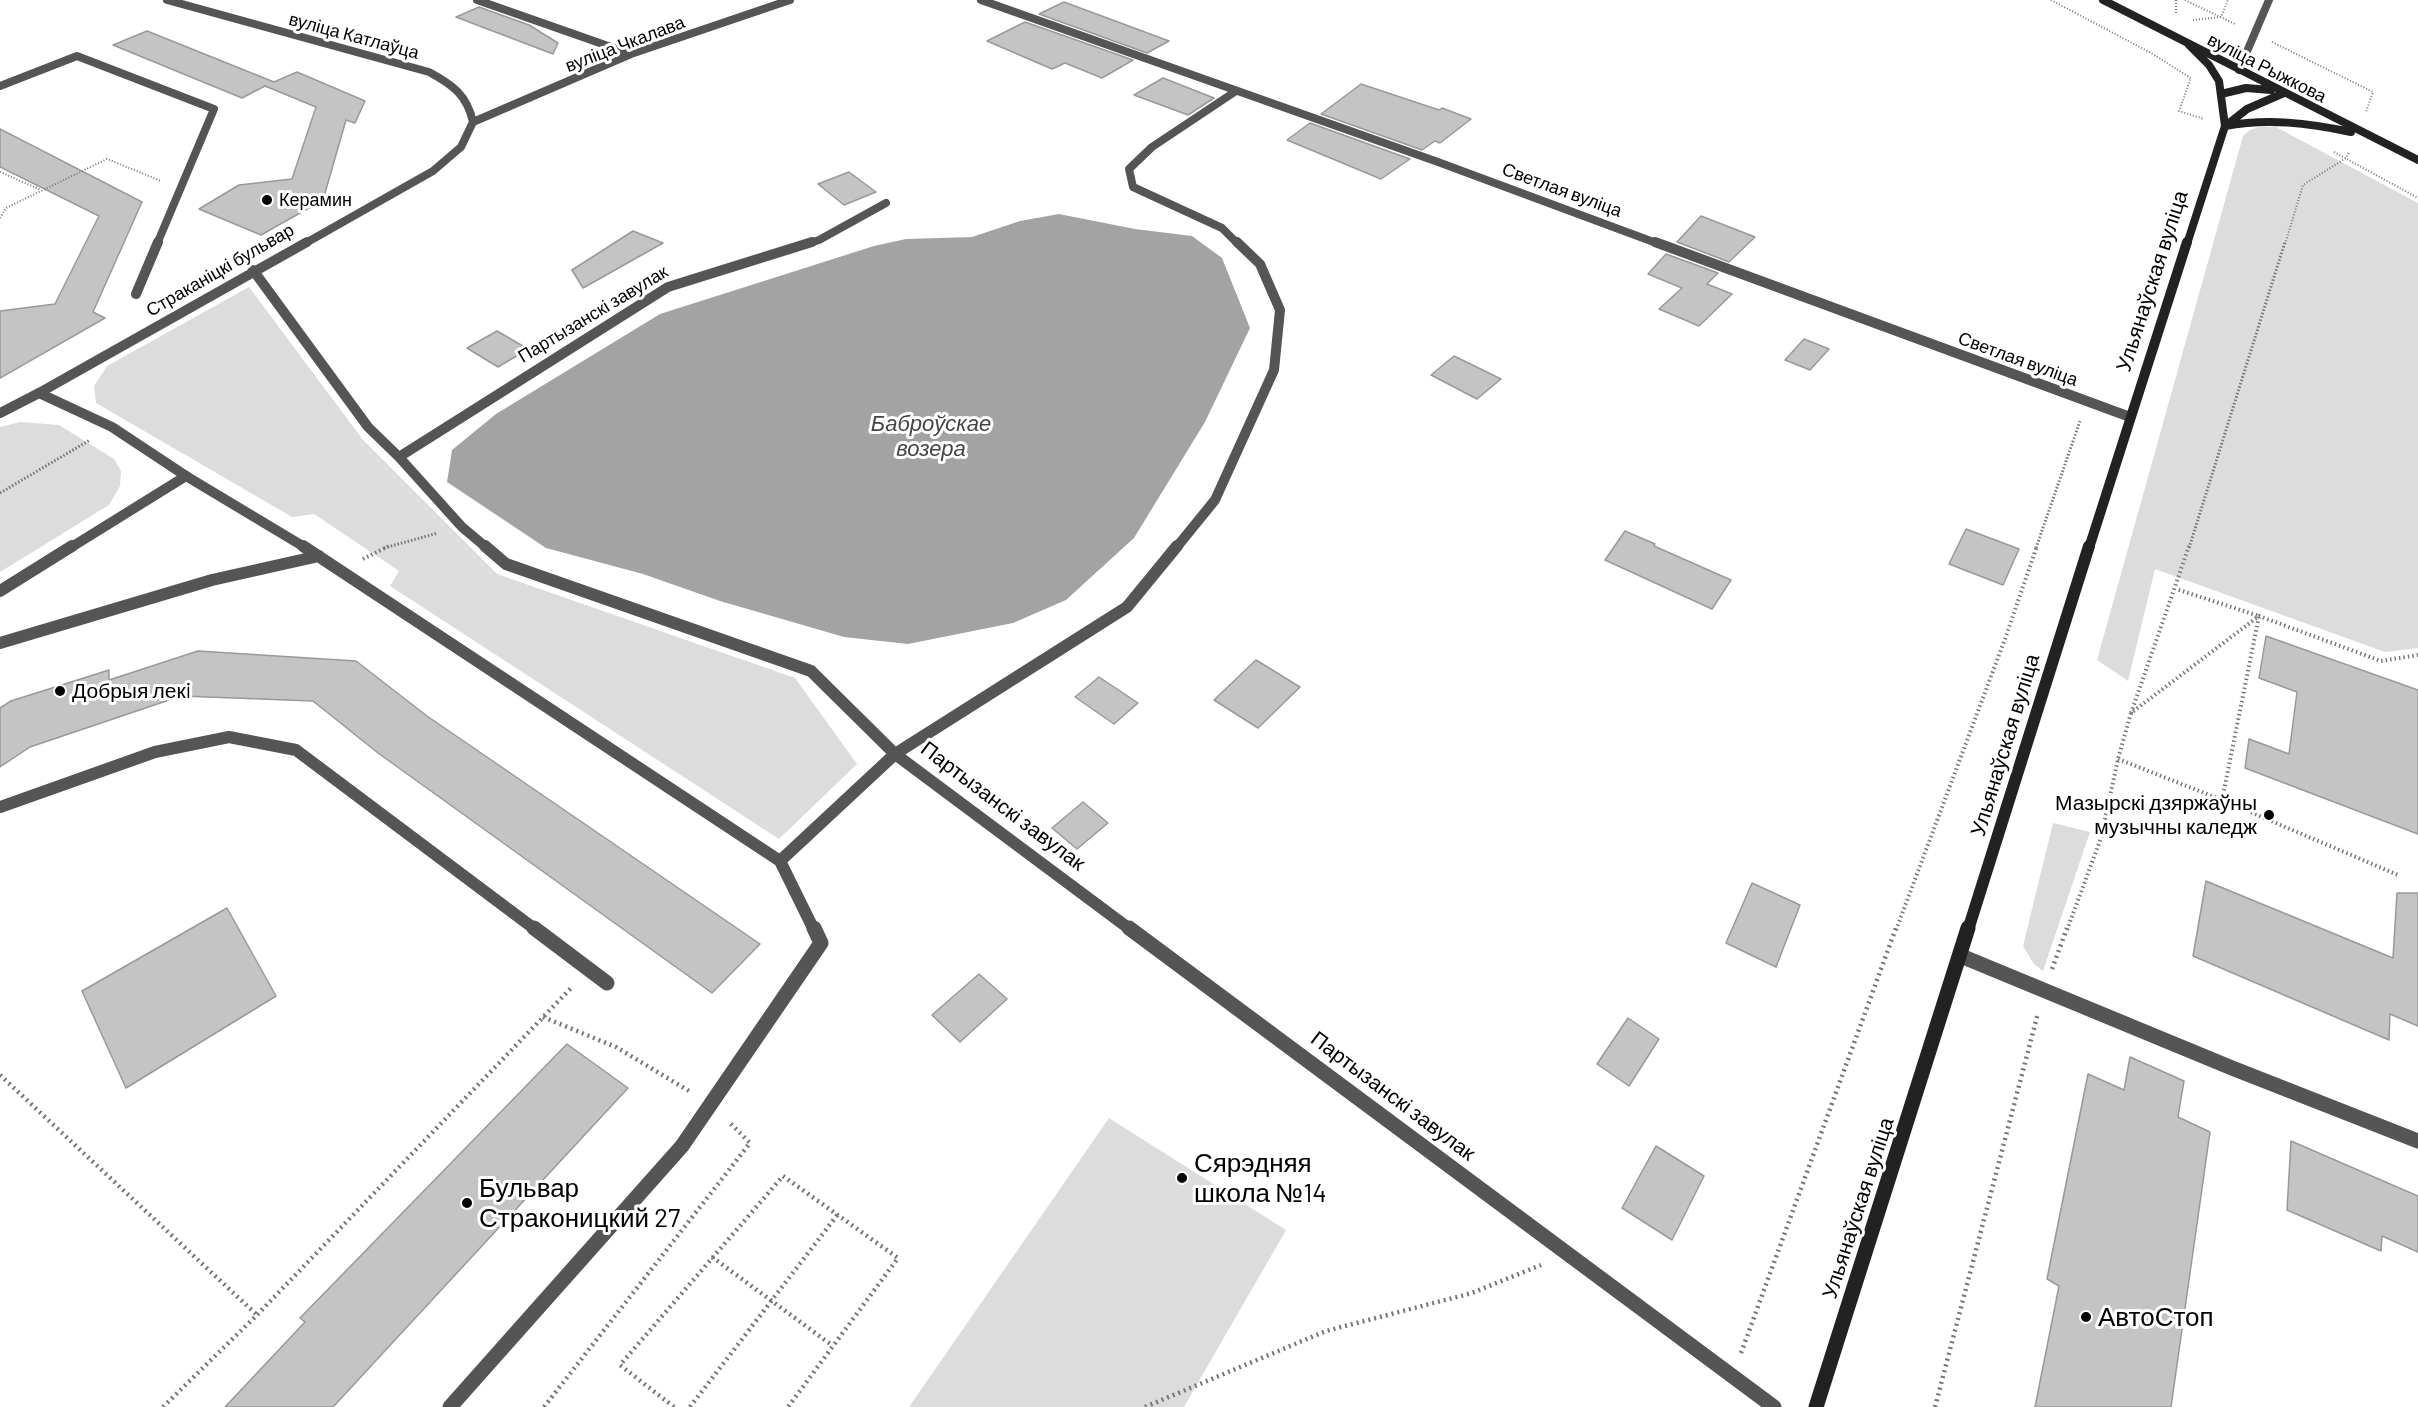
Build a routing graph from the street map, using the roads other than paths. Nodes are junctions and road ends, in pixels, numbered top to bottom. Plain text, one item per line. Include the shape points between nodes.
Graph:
1 (167, 0) edge
2 (477, 0) edge
3 (790, 0) edge
4 (981, 0) edge
5 (2103, 0) edge
6 (2269, 0) edge
7 (2189, 45) junction
8 (632, 54) junction
9 (2239, 70) junction
10 (0, 86) edge
11 (1236, 91) junction
12 (2284, 93) junction
13 (2221, 94) junction
14 (473, 122) junction
15 (2225, 126) junction
16 (2371, 137) junction
17 (2418, 160) edge
18 (886, 202) dead end
19 (253, 270) junction
20 (136, 294) dead end
21 (39, 393) junction
22 (0, 412) edge
23 (2130, 417) junction
24 (399, 457) junction
25 (186, 476) junction
26 (319, 556) junction
27 (0, 591) edge
28 (0, 644) edge
29 (895, 754) junction
30 (0, 807) edge
31 (780, 861) junction
32 (1961, 956) junction
33 (607, 984) dead end
34 (2418, 1141) edge
35 (450, 1407) edge
36 (1774, 1407) edge
37 (1816, 1407) edge

1 - 14 street, вуліца Катлаўца via 429,72 455,87 470,102
2 - 8 street
3 - 8 street, вуліца Чкалава
4 - 11 street, Светлая вуліца
5 - 7 main road, вуліца Рыжкова
6 - 9 street
7 - 9 main road, вуліца Рыжкова
7 - 13 main road, Ульянаўская вуліца via 2216,70
8 - 14 street, вуліца Чкалава
9 - 12 main road, вуліца Рыжкова
10 - 20 street via 77,56 214,109
11 - 23 street, Светлая вуліца
11 - 29 street, Партызанскі завулак via 1152,147 1129,170 1133,187 1222,228 1260,264 1280,310 1274,370 1215,500 1127,607
12 - 13 main road via 2246,88
12 - 15 main road via 2247,109
12 - 16 main road, вуліца Рыжкова
13 - 15 main road, Ульянаўская вуліца
14 - 19 street, Страканіцкі бульвар via 461,147 432,171
15 - 16 main road via 2268,120 2300,122
15 - 23 main road, Ульянаўская вуліца
16 - 17 main road, вуліца Рыжкова
18 - 24 street, Партызанскі завулак via 819,240 668,287
19 - 21 street, Страканіцкі бульвар
19 - 24 street via 368,427
21 - 22 street, Страканіцкі бульвар
21 - 25 street via 112,427
23 - 32 main road, Ульянаўская вуліца
24 - 29 street via 462,526 506,564 811,671
25 - 26 street
25 - 27 street
26 - 28 street via 212,580
26 - 31 street
29 - 31 street
29 - 36 street, Партызанскі завулак
30 - 33 street via 156,752 229,736 296,750
31 - 35 street via 821,943 682,1146
32 - 34 street
32 - 37 main road, Ульянаўская вуліца

